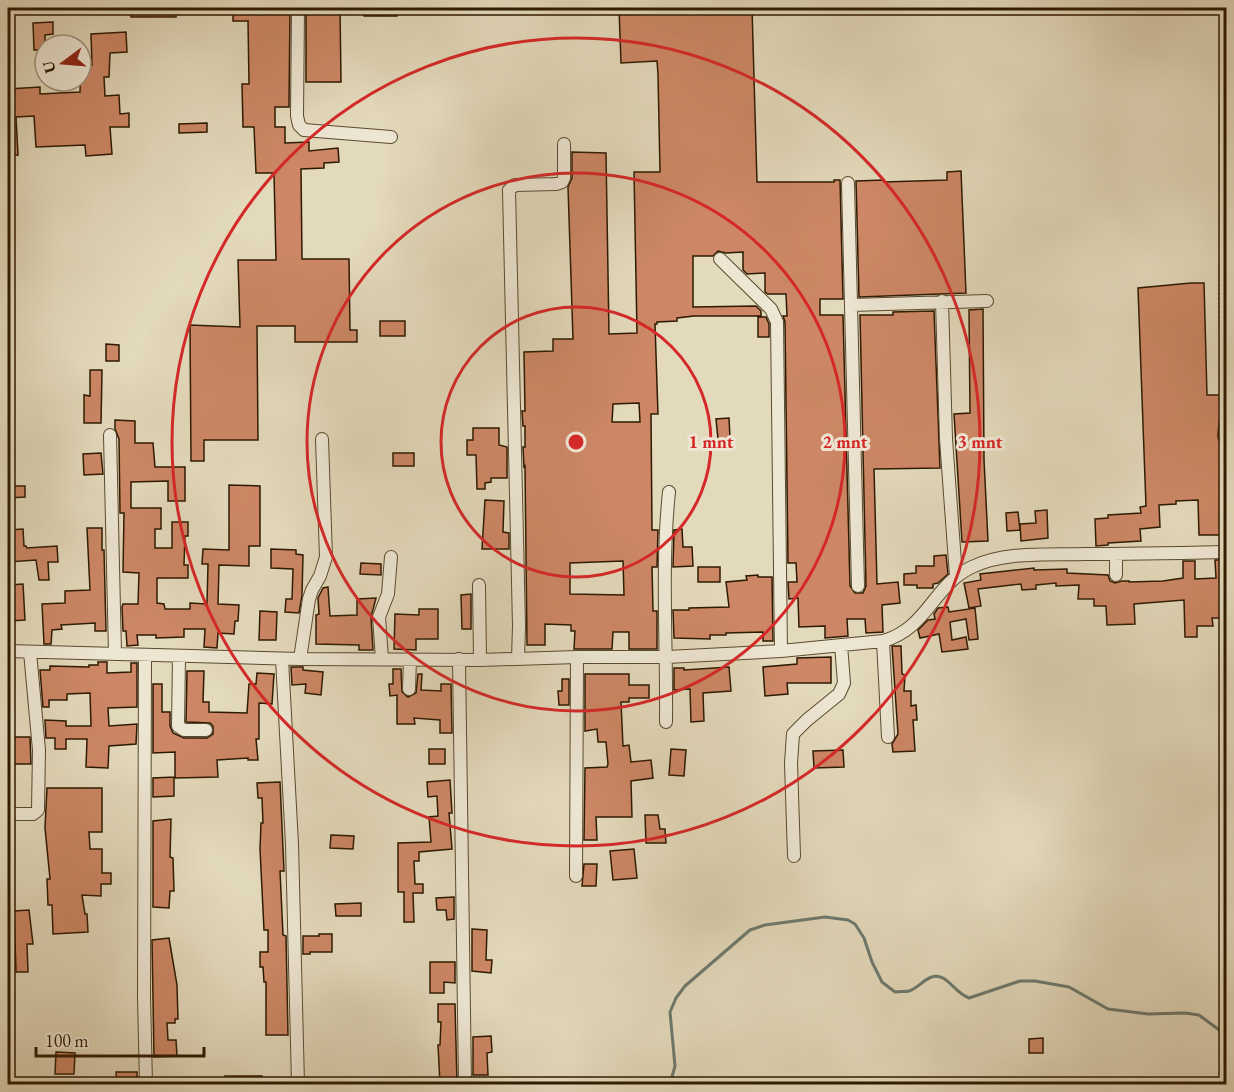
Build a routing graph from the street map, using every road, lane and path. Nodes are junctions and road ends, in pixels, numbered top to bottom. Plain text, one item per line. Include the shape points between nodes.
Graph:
1 (298, 8) edge
2 (391, 137) dead end
3 (564, 144) dead end
4 (1227, 145) edge
5 (848, 183) dead end
6 (720, 259) dead end
7 (942, 301) junction
8 (987, 301) dead end
9 (850, 305) junction
10 (1227, 378) edge
11 (1226, 426) edge
12 (110, 435) dead end
13 (1227, 436) edge
14 (322, 439) dead end
15 (669, 492) dead end
16 (1227, 552) edge
17 (1116, 554) junction
18 (391, 556) dead end
19 (1116, 575) dead end
20 (956, 576) junction
21 (479, 585) dead end
22 (858, 586) dead end
23 (883, 641) junction
24 (841, 645) junction
25 (8, 651) edge
26 (781, 651) junction
27 (30, 652) junction
28 (115, 654) junction
29 (145, 655) junction
30 (179, 656) junction
31 (577, 657) junction
32 (667, 657) junction
33 (282, 659) junction
34 (300, 659) junction
35 (382, 659) junction
36 (410, 659) junction
37 (459, 659) junction
38 (518, 659) junction
39 (480, 660) junction
40 (409, 689) dead end
41 (666, 722) dead end
42 (206, 730) dead end
43 (888, 738) dead end
44 (8, 814) edge
45 (794, 856) dead end
46 (576, 876) dead end
47 (146, 1084) edge
48 (298, 1084) edge
49 (465, 1084) edge

1 - 2 street via 299,125 304,130
3 - 38 street via 562,182 515,185 509,190
4 - 10 path via 1220,259 1222,355
5 - 9 street
6 - 26 street via 771,309 777,322
7 - 8 street
7 - 9 street
7 - 20 street via 946,439
9 - 22 street
11 - 13 street
12 - 28 street
14 - 34 street via 326,561 309,599
15 - 32 street via 665,532
16 - 17 street
17 - 19 street
17 - 20 street via 1011,557 984,562
18 - 35 street via 388,594 379,617
20 - 23 street via 911,627
21 - 39 street
23 - 24 street
23 - 43 street
24 - 26 street
24 - 45 street via 844,683 839,694 794,734
25 - 27 street
26 - 32 street
27 - 28 street
27 - 44 street via 39,750 38,810 33,814
28 - 29 street
29 - 30 street
29 - 47 street
30 - 33 street
30 - 42 street via 178,726 184,730
31 - 32 street
31 - 38 street
31 - 46 street
32 - 41 street
33 - 34 street
33 - 48 street via 292,844
34 - 35 street
35 - 36 street
36 - 37 street
36 - 40 street
37 - 39 street
37 - 49 street
38 - 39 street

